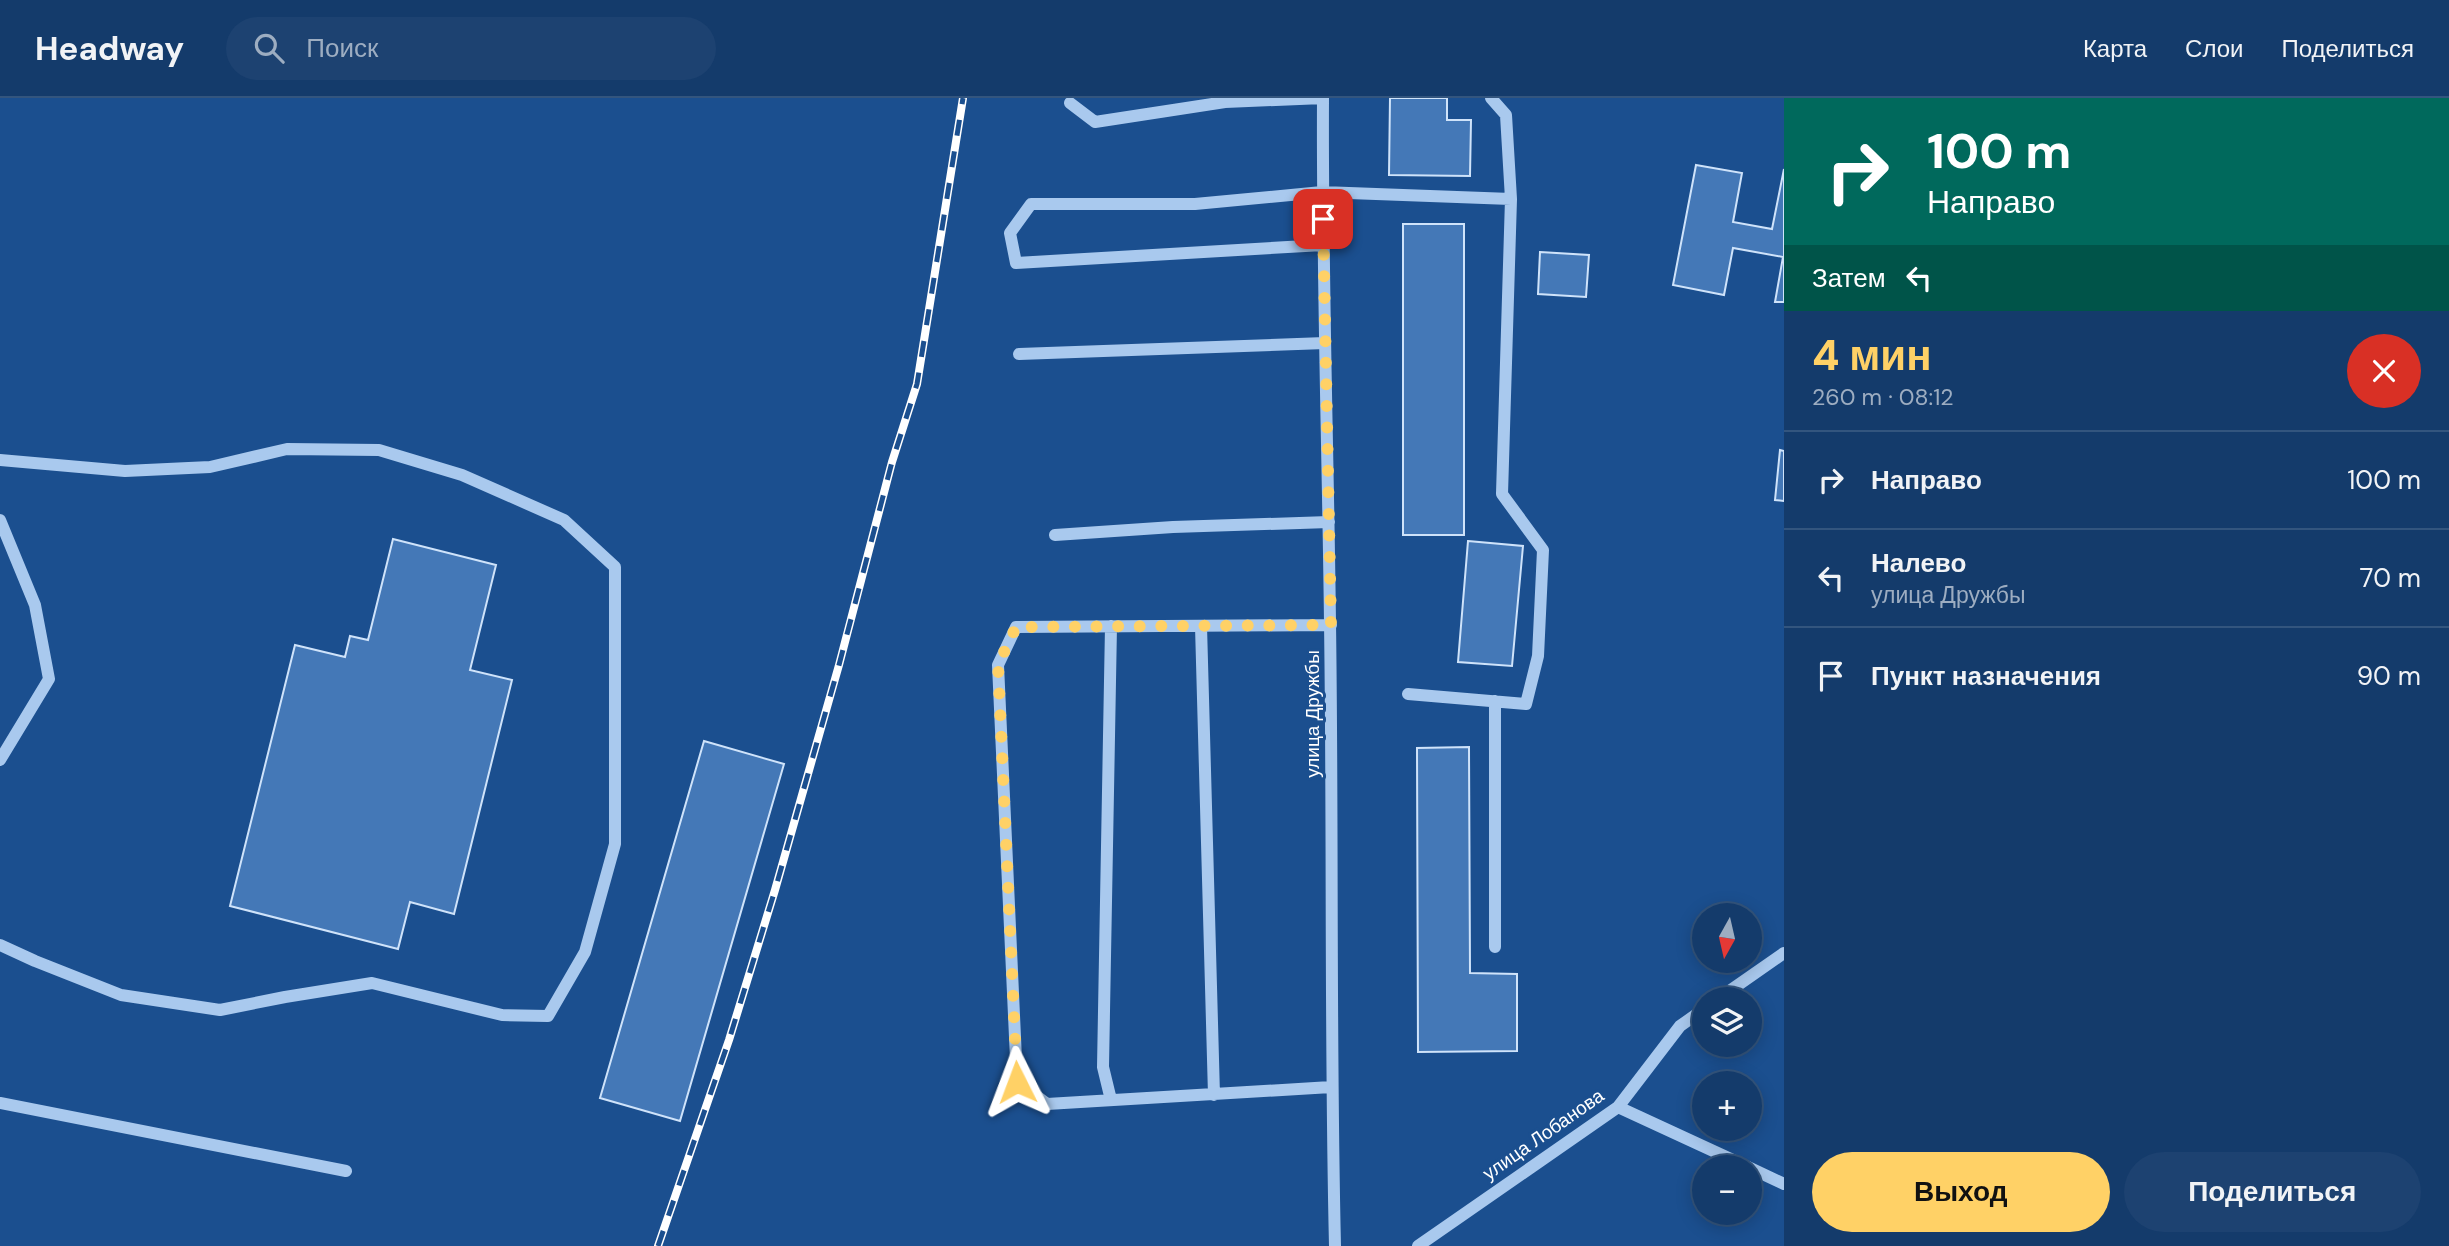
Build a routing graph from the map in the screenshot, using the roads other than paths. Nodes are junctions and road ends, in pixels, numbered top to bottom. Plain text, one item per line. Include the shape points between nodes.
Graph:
1 (1323, 98) edge
2 (1491, 98) edge
3 (1070, 103) dead end
4 (1322, 192) junction
5 (1511, 199) junction
6 (1323, 245) junction
7 (1325, 343) junction
8 (1019, 354) dead end
9 (0, 460) edge
10 (0, 520) edge
11 (1329, 522) junction
12 (1055, 535) dead end
13 (1331, 625) junction
14 (1111, 626) junction
15 (1201, 626) junction
16 (1408, 694) dead end
17 (1495, 701) junction
18 (0, 760) edge
19 (0, 945) edge
20 (1495, 947) dead end
21 (1784, 953) edge
22 (1735, 987) edge
23 (1692, 1018) edge
24 (1331, 1087) junction
25 (1214, 1095) junction
26 (1111, 1100) junction
27 (0, 1103) edge
28 (1618, 1107) junction
29 (1721, 1155) edge
30 (346, 1171) dead end
31 (1762, 1174) edge
32 (1784, 1184) edge
33 (1335, 1246) edge
34 (1418, 1246) edge

1 - 3 street via 1224,102 1096,121
1 - 4 street, улица Дружбы
2 - 5 street via 1506,116
4 - 5 street
4 - 6 street, улица Дружбы
4 - 6 street via 1195,204 1031,204 1010,233 1016,263
5 - 17 street via 1502,494 1543,550 1538,656 1525,704
6 - 7 street, улица Дружбы
7 - 8 street
7 - 11 street, улица Дружбы
9 - 19 street via 125,471 210,467 287,449 379,450 462,475 564,520 615,567 615,844 585,953 548,1016 502,1016 372,983 220,1010 121,995
10 - 18 street via 34,605 49,679
11 - 12 street
11 - 13 street, улица Дружбы
13 - 15 street
13 - 24 street, улица Дружбы
14 - 15 street
14 - 26 street via 1103,1067
14 - 26 street via 1016,627 998,665 1017,1082 1047,1104
15 - 25 street
16 - 17 street
17 - 20 street
21 - 22 street
23 - 28 street, улица Лобанова via 1680,1026
24 - 25 street
24 - 33 street, улица Дружбы
25 - 26 street
27 - 30 street
28 - 29 street
28 - 34 street, улица Лобанова
31 - 32 street

